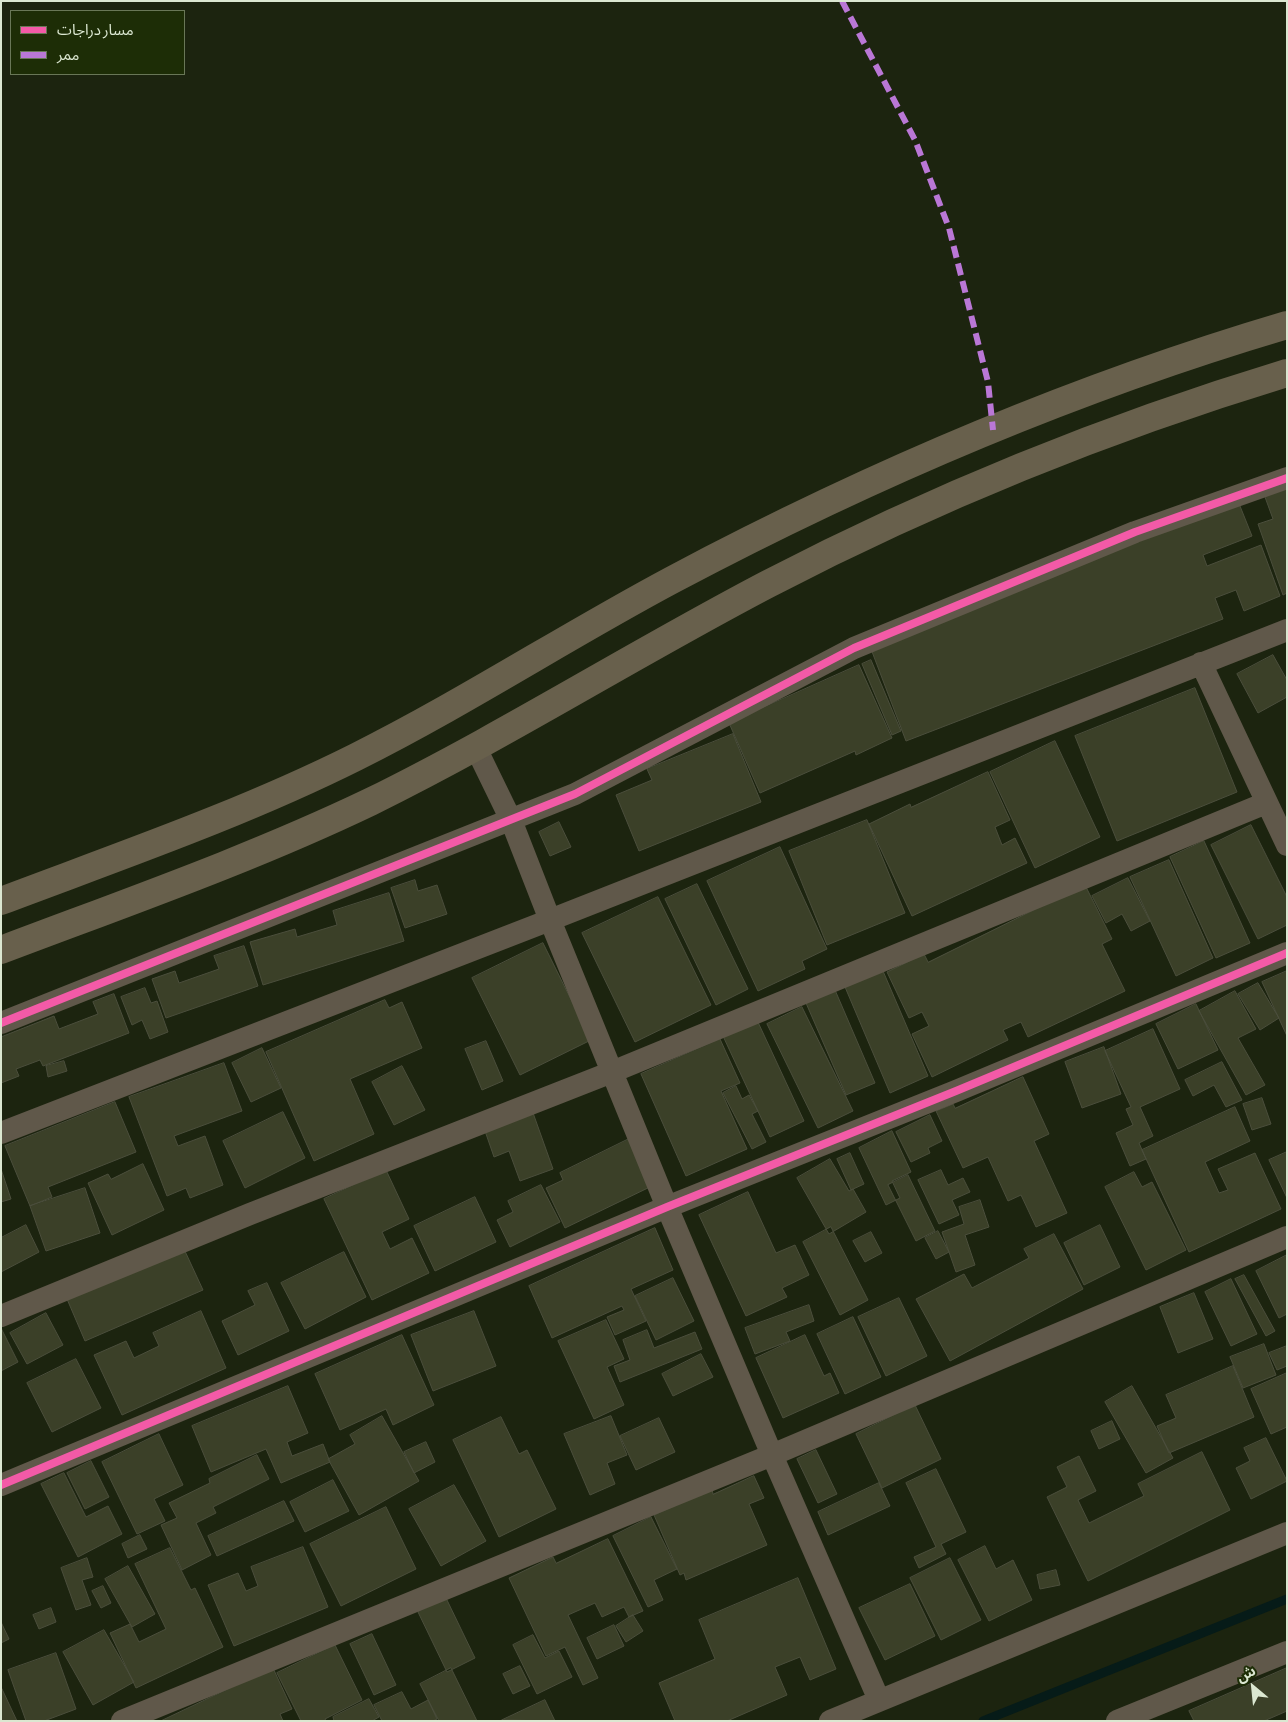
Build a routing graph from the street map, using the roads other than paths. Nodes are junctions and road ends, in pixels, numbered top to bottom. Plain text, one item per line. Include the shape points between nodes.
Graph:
1 (1287, 325) edge
2 (1287, 373) edge
3 (1287, 478) edge
4 (1287, 630) edge
5 (1201, 663) junction
6 (475, 746) junction
7 (1266, 803) junction
8 (511, 820) junction
9 (1287, 845) edge
10 (1, 901) edge
11 (550, 920) junction
12 (1, 950) edge
13 (1287, 953) edge
14 (1, 1023) edge
15 (612, 1072) junction
16 (1, 1133) edge
17 (668, 1207) junction
18 (1287, 1237) edge
19 (1, 1316) edge
20 (772, 1455) junction
21 (1, 1485) edge
22 (1287, 1533) edge
23 (1287, 1652) edge
24 (880, 1700) junction
25 (122, 1721) edge
26 (830, 1721) edge
27 (1117, 1721) edge

1 - 10 main road via 1062,402 883,476 670,581 353,758 222,816
2 - 6 main road via 1060,452 866,536 678,632
3 - 8 street via 1135,532 854,648 575,794
4 - 5 street
5 - 7 street
5 - 11 street
6 - 8 street
6 - 12 main road via 304,832
7 - 9 street
7 - 15 street
8 - 11 street
8 - 14 street
11 - 15 street
11 - 16 street
13 - 17 street
15 - 17 street
15 - 19 street
17 - 20 street
17 - 21 street
18 - 20 street
20 - 24 street
20 - 25 street
22 - 24 street
23 - 27 street
24 - 26 street

